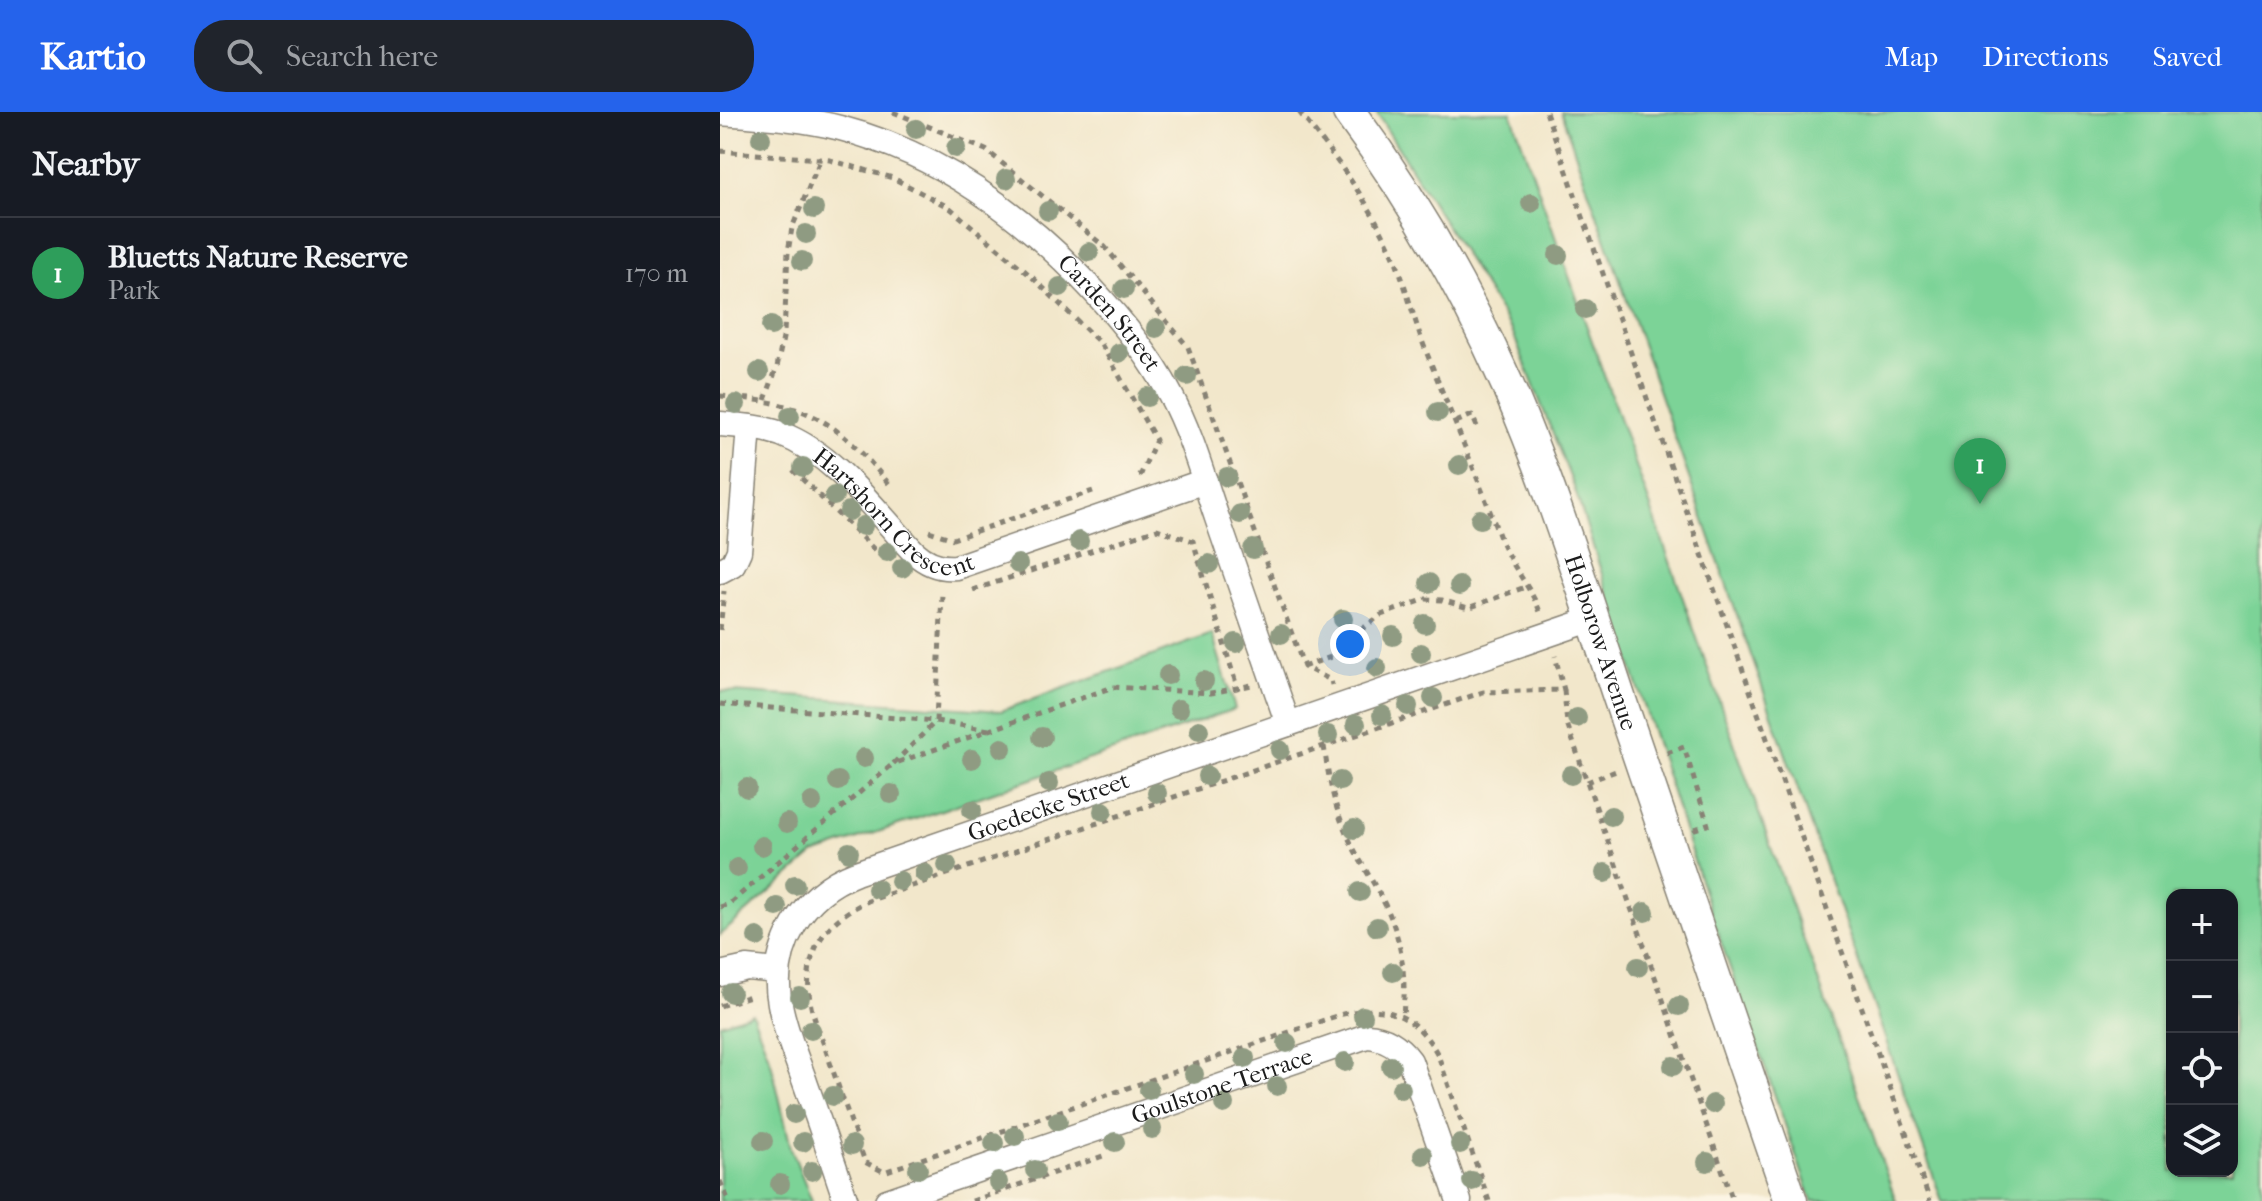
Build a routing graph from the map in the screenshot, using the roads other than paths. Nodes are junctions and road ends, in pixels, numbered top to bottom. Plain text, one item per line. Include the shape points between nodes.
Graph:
1 (1349, 112) edge
2 (720, 113) edge
3 (802, 116) edge
4 (720, 424) edge
5 (749, 427) junction
6 (1205, 481) junction
7 (723, 570) edge
8 (1593, 619) junction
9 (1288, 724) junction
10 (778, 971) junction
11 (720, 974) edge
12 (846, 1201) edge
13 (887, 1201) edge
14 (1459, 1201) edge
15 (1791, 1201) edge

1 - 8 main road, Holborow Avenue via 1429,231 1484,334 1530,440
2 - 3 street, Carden Street
3 - 6 street, Carden Street via 926,159 985,194 1041,238 1143,349 1171,396
4 - 5 street, Hartshorn Crescent
5 - 6 street, Hartshorn Crescent via 782,435 813,451 914,552 941,567 956,567
5 - 7 street via 739,551
6 - 9 street, Carden Street
8 - 9 street, Goedecke Street
8 - 15 main road, Holborow Avenue
9 - 10 street, Goedecke Street via 841,879 804,909
10 - 11 street via 747,968
10 - 12 street, Goedecke Street via 784,1020
13 - 14 street, Goulstone Terrace via 1367,1036 1394,1044 1410,1061

